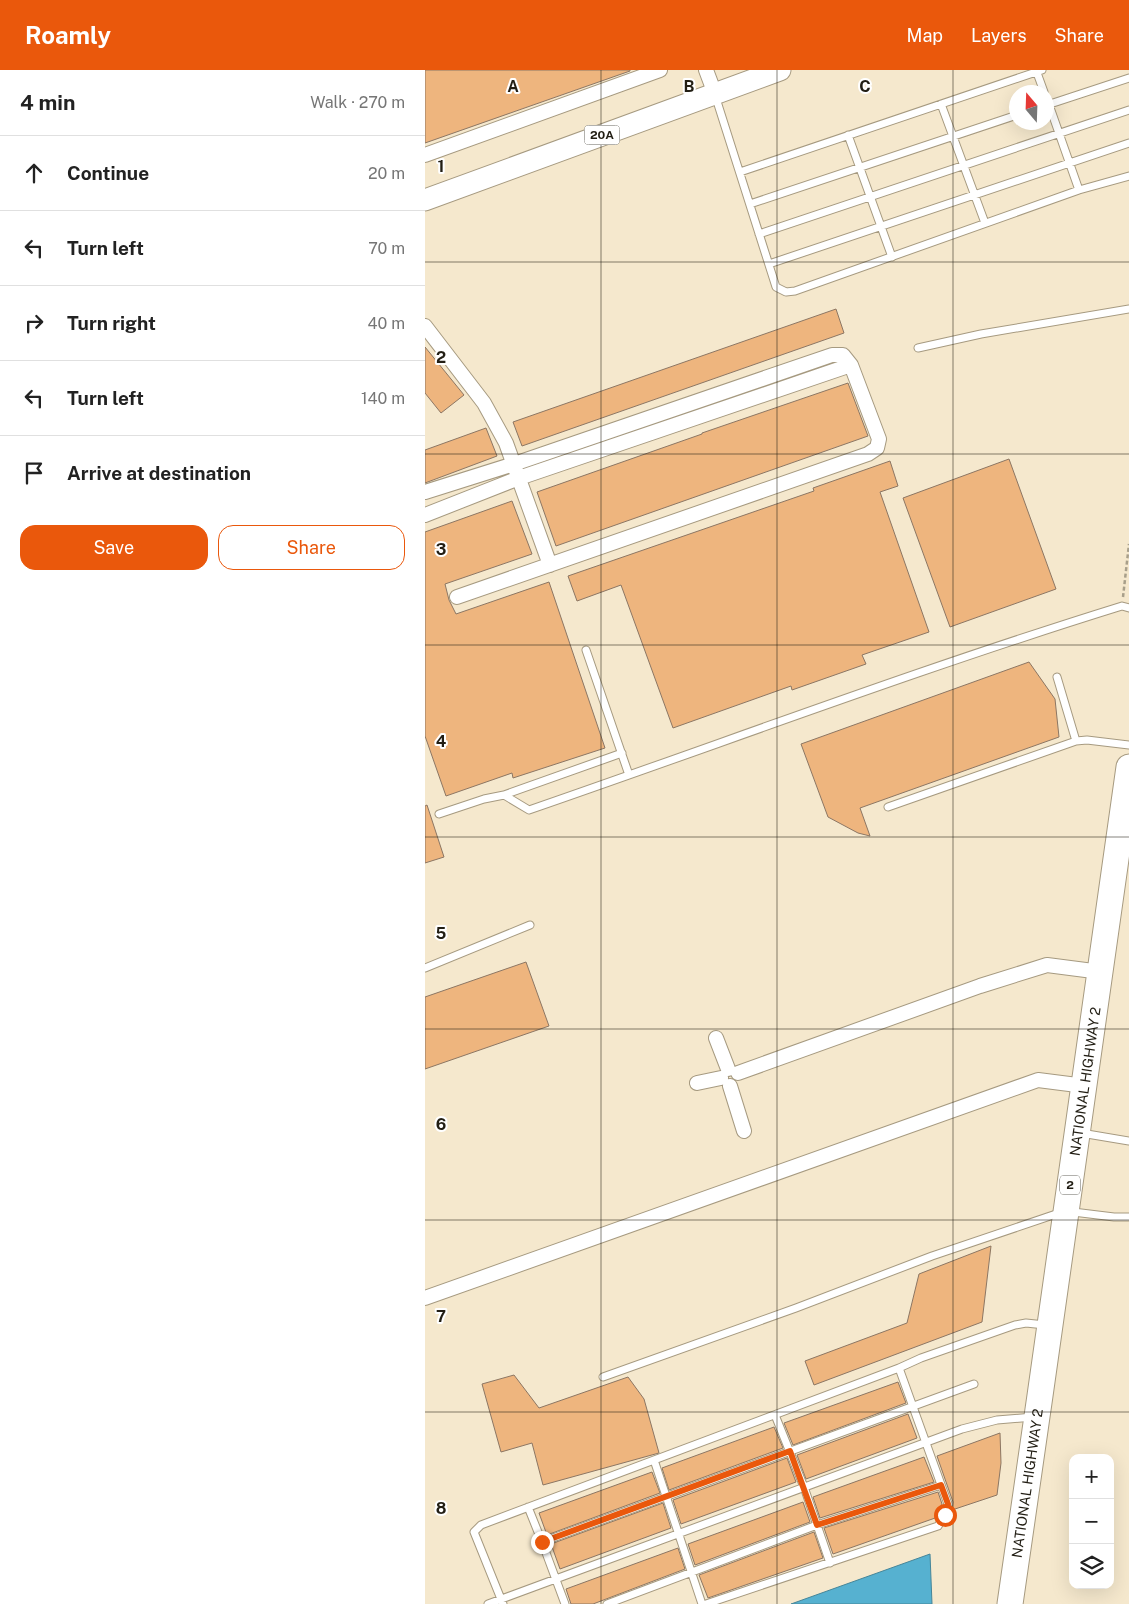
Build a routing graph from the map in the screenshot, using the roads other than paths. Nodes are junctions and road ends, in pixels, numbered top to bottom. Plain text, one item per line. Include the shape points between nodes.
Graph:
1 (660, 70) edge
2 (706, 70) edge
3 (780, 70) edge
4 (1038, 71) edge
5 (1129, 78) edge
6 (1042, 85) edge
7 (715, 94) junction
8 (1054, 101) edge
9 (941, 104) junction
10 (1129, 110) edge
11 (1009, 117) edge
12 (1054, 122) edge
13 (1058, 133) junction
14 (848, 136) junction
15 (953, 136) junction
16 (1129, 143) edge
17 (425, 155) edge
18 (1069, 162) junction
19 (963, 165) junction
20 (859, 167) junction
21 (740, 172) junction
22 (1129, 176) edge
23 (1079, 190) junction
24 (975, 195) junction
25 (870, 197) junction
26 (425, 200) edge
27 (750, 204) junction
28 (985, 224) junction
29 (881, 227) junction
30 (759, 234) junction
31 (892, 256) junction
32 (769, 264) junction
33 (1129, 309) edge
34 (425, 326) edge
35 (918, 348) dead end
36 (851, 365) junction
37 (514, 464) junction
38 (519, 478) junction
39 (425, 492) edge
40 (425, 515) edge
41 (550, 565) junction
42 (457, 596) dead end
43 (1125, 607) edge
44 (585, 650) dead end
45 (1057, 677) dead end
46 (1076, 741) junction
47 (1129, 745) edge
48 (621, 754) junction
49 (1129, 767) edge
50 (629, 775) junction
51 (504, 795) junction
52 (888, 806) dead end
53 (439, 814) dead end
54 (1126, 815) edge
55 (530, 925) dead end
56 (425, 968) edge
57 (1101, 972) junction
58 (716, 1038) dead end
59 (729, 1076) junction
60 (697, 1083) dead end
61 (1085, 1086) junction
62 (744, 1131) dead end
63 (1079, 1133) junction
64 (1129, 1141) edge
65 (1065, 1211) junction
66 (1129, 1217) edge
67 (425, 1298) edge
68 (1050, 1326) junction
69 (899, 1368) junction
70 (603, 1377) dead end
71 (974, 1384) dead end
72 (912, 1406) junction
73 (775, 1415) junction
74 (1037, 1416) junction
75 (925, 1442) junction
76 (790, 1451) junction
77 (654, 1460) junction
78 (941, 1485) junction
79 (804, 1487) junction
80 (667, 1496) junction
81 (528, 1507) junction
82 (817, 1525) junction
83 (679, 1533) junction
84 (542, 1542) junction
85 (830, 1563) junction
86 (692, 1571) junction
87 (555, 1579) junction
88 (502, 1602) edge
89 (488, 1604) edge
90 (565, 1604) edge
91 (607, 1604) edge
92 (703, 1604) edge
93 (707, 1604) edge
94 (1010, 1604) edge

1 - 17 street
2 - 7 street
3 - 7 main road, 20A
4 - 6 lane
4 - 9 lane
5 - 8 lane
7 - 21 lane
7 - 26 main road, 20A
9 - 14 lane
9 - 15 lane
10 - 13 lane
11 - 15 lane
12 - 13 lane
13 - 18 lane
13 - 19 lane
14 - 20 lane
14 - 21 lane
15 - 19 lane
15 - 20 lane
16 - 18 lane
18 - 23 lane
18 - 24 lane
19 - 24 lane
19 - 25 lane
20 - 25 lane
20 - 27 lane
21 - 27 lane
22 - 23 lane
23 - 28 lane
24 - 28 lane
24 - 29 lane
25 - 29 lane
25 - 30 lane
27 - 30 lane
28 - 31 lane
29 - 31 lane
29 - 32 lane
30 - 32 lane
31 - 32 lane via 786,292 776,287
33 - 35 lane
34 - 37 street via 483,403
36 - 37 street via 843,354 832,355
36 - 38 street
36 - 41 street via 879,439 877,448 868,454
37 - 38 street
37 - 39 street
38 - 40 street
38 - 41 street
41 - 42 street
43 - 50 lane via 901,680
44 - 48 lane
45 - 46 lane
46 - 47 lane
46 - 52 lane
48 - 50 lane
48 - 51 lane
49 - 54 highway, NATIONAL HIGHWAY 2 / 2
50 - 51 lane via 529,810
51 - 53 lane
54 - 57 highway, NATIONAL HIGHWAY 2 / 2
55 - 56 lane
57 - 59 street via 1047,965
57 - 61 highway, NATIONAL HIGHWAY 2 / 2
58 - 59 street
59 - 60 street
59 - 62 street
61 - 63 highway, NATIONAL HIGHWAY 2 / 2
61 - 67 street via 1038,1080
63 - 64 lane
63 - 65 highway, NATIONAL HIGHWAY 2 / 2
65 - 66 lane
65 - 68 highway, NATIONAL HIGHWAY 2 / 2
65 - 70 lane via 932,1256
68 - 69 lane via 1015,1325
68 - 74 highway, NATIONAL HIGHWAY 2 / 2
69 - 72 lane
69 - 73 lane
71 - 72 lane
72 - 75 lane
72 - 76 lane
73 - 76 lane
73 - 77 lane
74 - 75 lane via 997,1420
74 - 94 highway, NATIONAL HIGHWAY 2 / 2
75 - 78 lane
75 - 79 lane
76 - 79 lane
76 - 80 lane
77 - 80 lane
77 - 81 lane
78 - 82 lane
78 - 85 lane via 948,1504 938,1526
79 - 82 lane
79 - 83 lane
80 - 83 lane
80 - 84 lane
81 - 84 lane
81 - 88 lane via 481,1525 474,1532
82 - 85 lane
82 - 86 lane
83 - 86 lane
83 - 87 lane
84 - 87 lane
85 - 93 lane
86 - 91 lane
86 - 92 lane
87 - 88 lane
87 - 90 lane
88 - 89 lane

